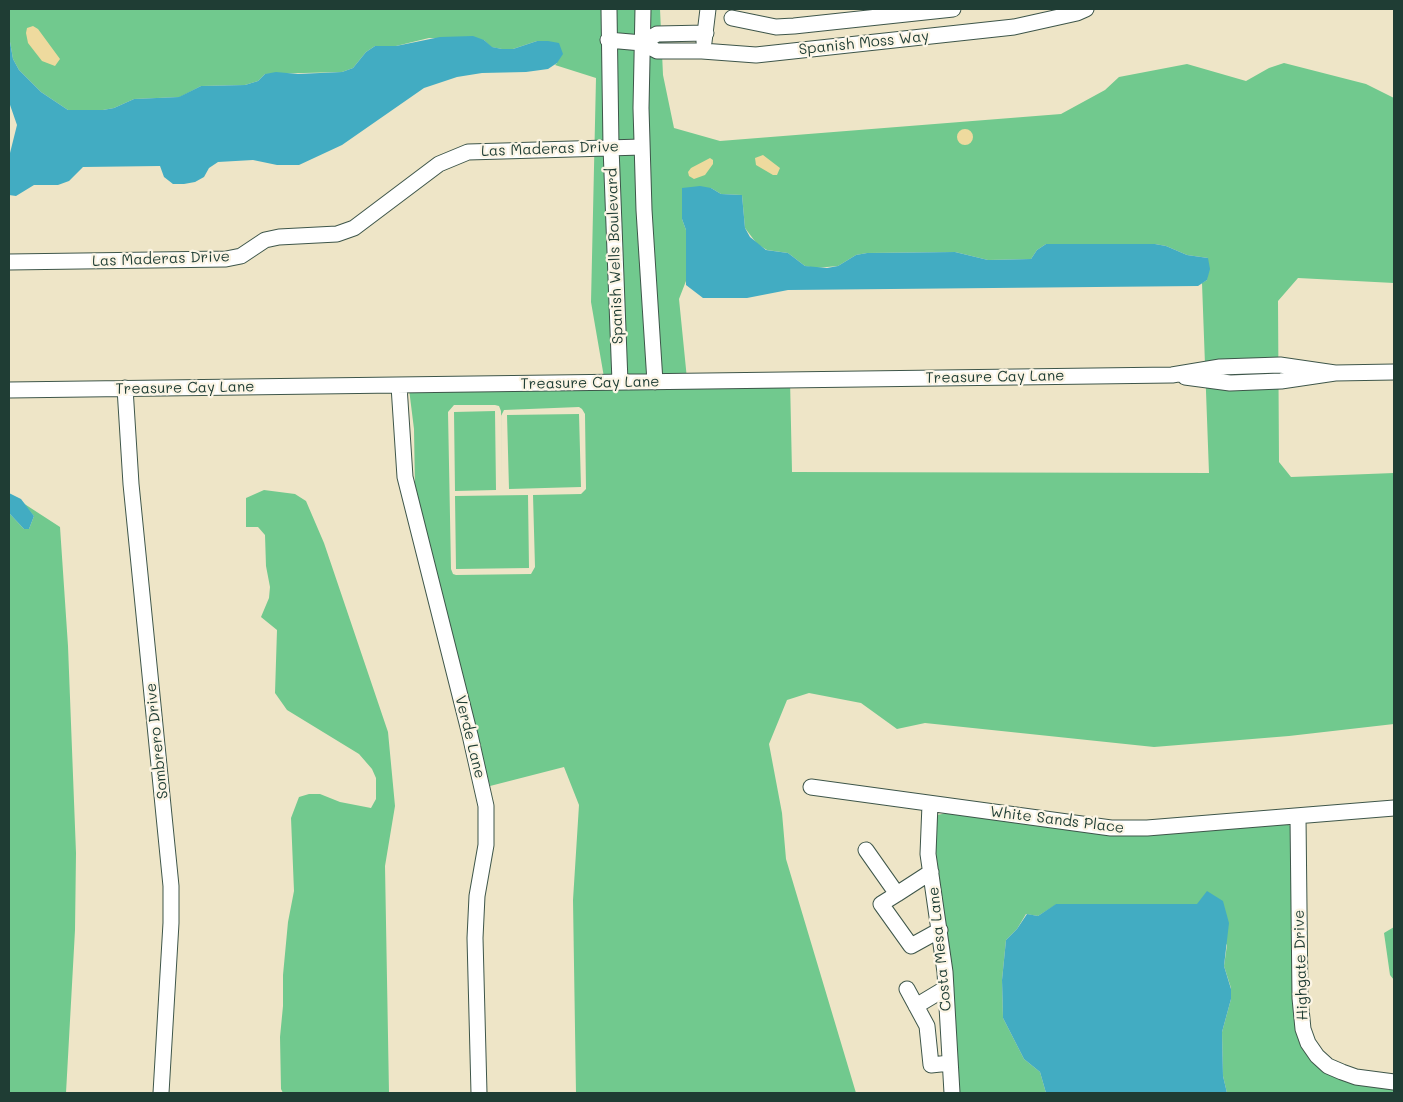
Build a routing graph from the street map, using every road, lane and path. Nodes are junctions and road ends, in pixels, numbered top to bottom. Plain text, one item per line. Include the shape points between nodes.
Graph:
1 (609, 9) edge
2 (642, 9) edge
3 (708, 9) edge
4 (953, 9) edge
5 (1086, 9) edge
6 (732, 18) dead end
7 (706, 33) junction
8 (608, 40) junction
9 (642, 43) junction
10 (702, 51) junction
11 (611, 147) junction
12 (642, 147) junction
13 (9, 262) edge
14 (1394, 372) edge
15 (620, 382) junction
16 (655, 382) junction
17 (399, 386) junction
18 (125, 388) junction
19 (9, 390) edge
20 (811, 787) dead end
21 (930, 804) junction
22 (1394, 808) edge
23 (1298, 817) junction
24 (866, 850) dead end
25 (931, 872) junction
26 (897, 894) junction
27 (940, 930) junction
28 (946, 988) junction
29 (907, 989) dead end
30 (916, 1006) junction
31 (950, 1063) junction
32 (1394, 1082) edge
33 (160, 1093) edge
34 (479, 1093) edge
35 (952, 1093) edge

1 - 8 street, Spanish Wells Boulevard
2 - 9 street, Spanish Wells Boulevard
3 - 7 street
4 - 6 street, Spanish Moss Way via 794,26
5 - 10 street, Spanish Moss Way via 1014,27 756,55
7 - 9 street, Spanish Moss Way via 657,34
7 - 10 street
8 - 9 street, Spanish Moss Way
8 - 11 street, Spanish Wells Boulevard
9 - 10 street, Spanish Moss Way via 657,52
9 - 12 street, Spanish Wells Boulevard
11 - 12 street, Las Maderas Drive
11 - 13 street, Las Maderas Drive via 468,152 438,164 354,228 337,234 265,240 241,256 226,259
11 - 15 street, Spanish Wells Boulevard
12 - 16 street, Spanish Wells Boulevard
14 - 16 street, Treasure Cay Lane via 1336,373 1281,381 1230,383 1172,375
15 - 16 street, Treasure Cay Lane
15 - 17 street, Treasure Cay Lane
17 - 18 street, Treasure Cay Lane
17 - 34 street, Verde Lane via 405,477 486,806 486,845 474,938
18 - 19 street, Treasure Cay Lane
18 - 33 street, Sombrero Drive via 131,484 171,886 172,922
20 - 21 street, White Sands Place
21 - 23 street, White Sands Place via 1111,828
21 - 25 street, Costa Mesa Lane via 928,854
22 - 23 street, White Sands Place
23 - 32 street, Highgate Drive via 1300,998 1308,1043 1328,1066 1356,1077
24 - 26 street
25 - 26 street
25 - 27 street, Costa Mesa Lane
26 - 27 street via 882,904 911,946
27 - 28 street, Costa Mesa Lane
28 - 30 street
28 - 31 street, Costa Mesa Lane
29 - 30 street
30 - 31 street via 927,1026 932,1065
31 - 35 street, Costa Mesa Lane

